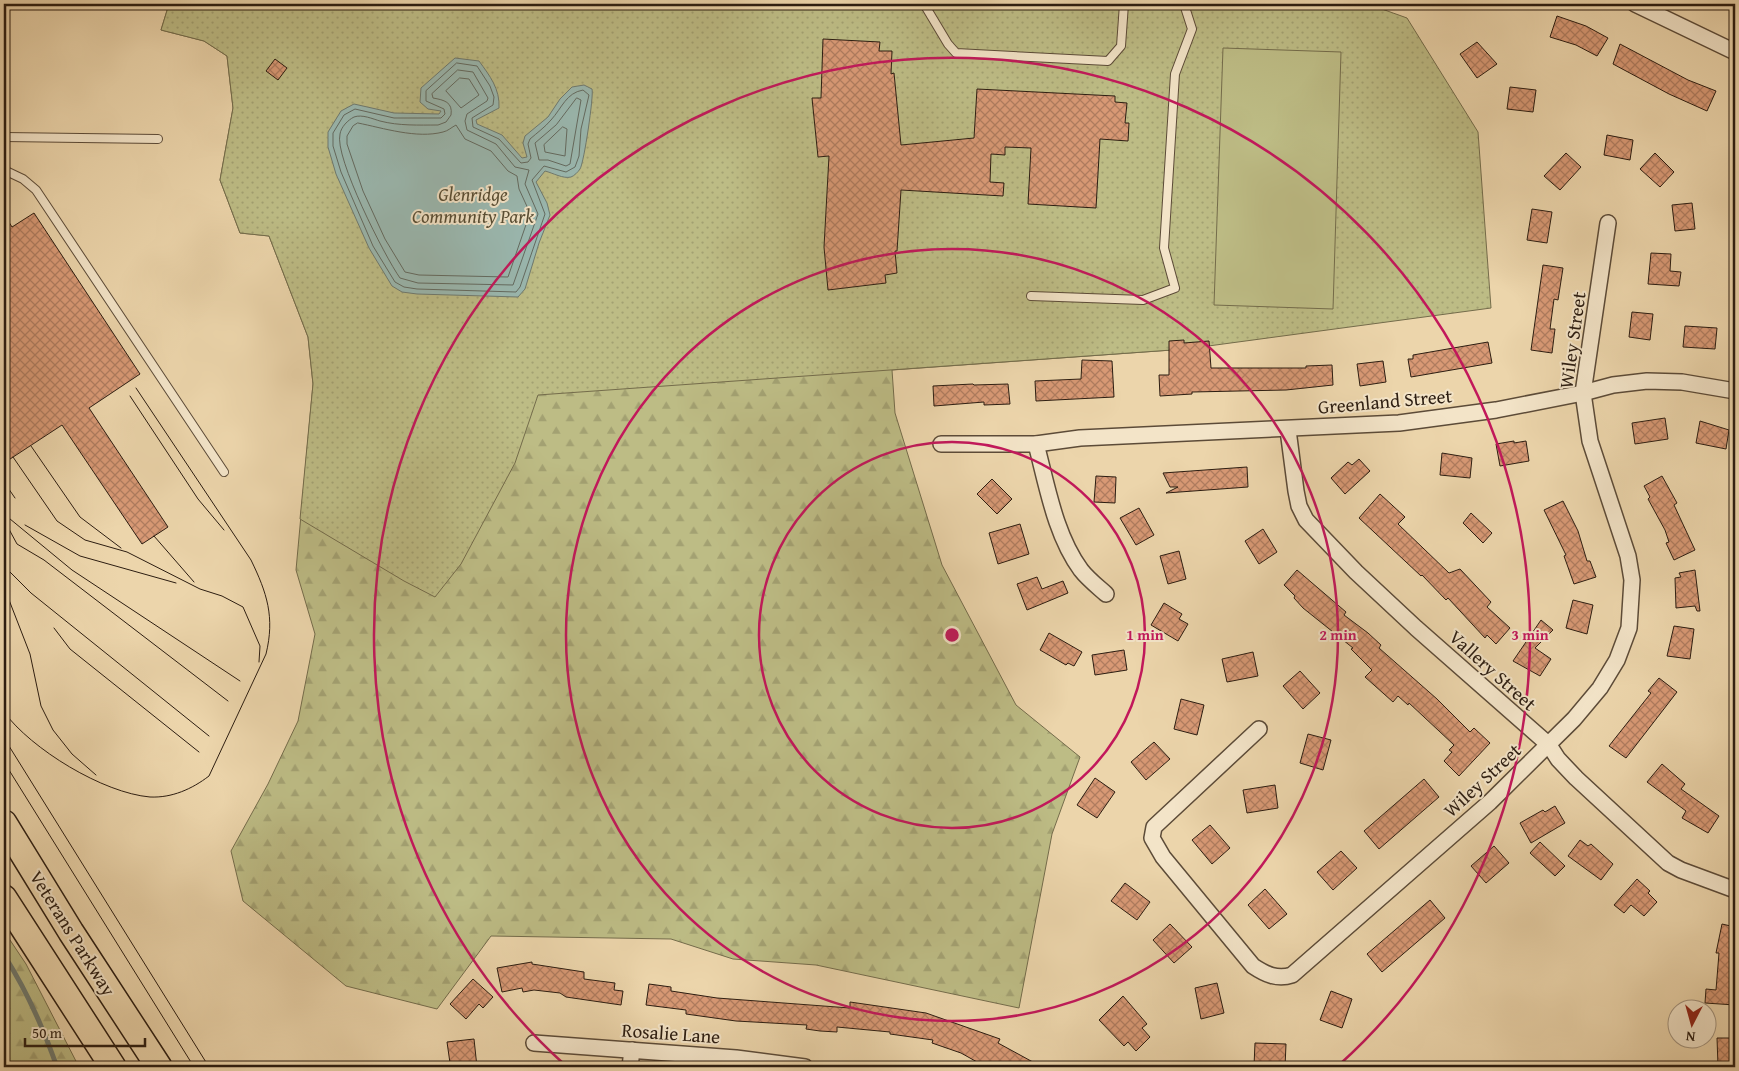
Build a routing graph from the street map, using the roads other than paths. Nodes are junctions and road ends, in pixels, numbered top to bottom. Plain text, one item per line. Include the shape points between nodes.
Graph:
1 (924, 4) edge
2 (1124, 4) edge
3 (1184, 4) edge
4 (1635, 4) edge
5 (1735, 52) edge
6 (4, 137) edge
7 (158, 139) dead end
8 (4, 170) edge
9 (1608, 223) dead end
10 (1031, 296) dead end
11 (1735, 391) edge
12 (1583, 393) junction
13 (1288, 430) junction
14 (942, 444) dead end
15 (1036, 444) junction
16 (224, 472) dead end
17 (1106, 594) dead end
18 (1259, 730) dead end
19 (1549, 745) junction
20 (4, 823) edge
21 (1735, 890) edge
22 (4, 898) edge
23 (534, 1043) dead end
24 (632, 1050) junction
25 (113, 1067) edge
26 (159, 1067) edge
27 (630, 1067) edge
28 (806, 1067) edge

1 - 2 lane via 956,53 1108,61 1121,46
3 - 10 lane via 1192,29 1175,74 1164,248 1175,288 1142,300
4 - 5 street
6 - 7 lane
8 - 16 lane via 24,179 36,190
9 - 12 street, Wiley Street
11 - 12 street, Greenland Street via 1690,383 1647,381
12 - 13 street, Greenland Street via 1496,410 1399,423
12 - 19 street, Wiley Street via 1590,441 1628,556 1632,598 1629,628 1617,660 1600,688
13 - 15 street, Greenland Street via 1080,438
13 - 19 street, Vallery Street via 1296,492 1306,520 1416,628
14 - 15 street, Greenland Street
15 - 17 street via 1068,548 1081,569
18 - 19 street, Wiley Street via 1154,827 1152,838 1163,857 1254,966 1284,978 1292,975 1483,808
19 - 21 street, Vallery Street via 1576,778 1668,863
20 - 26 main road, Veterans Parkway
22 - 25 main road, Veterans Parkway
23 - 24 street, Rosalie Lane
24 - 27 street
24 - 28 street, Rosalie Lane

